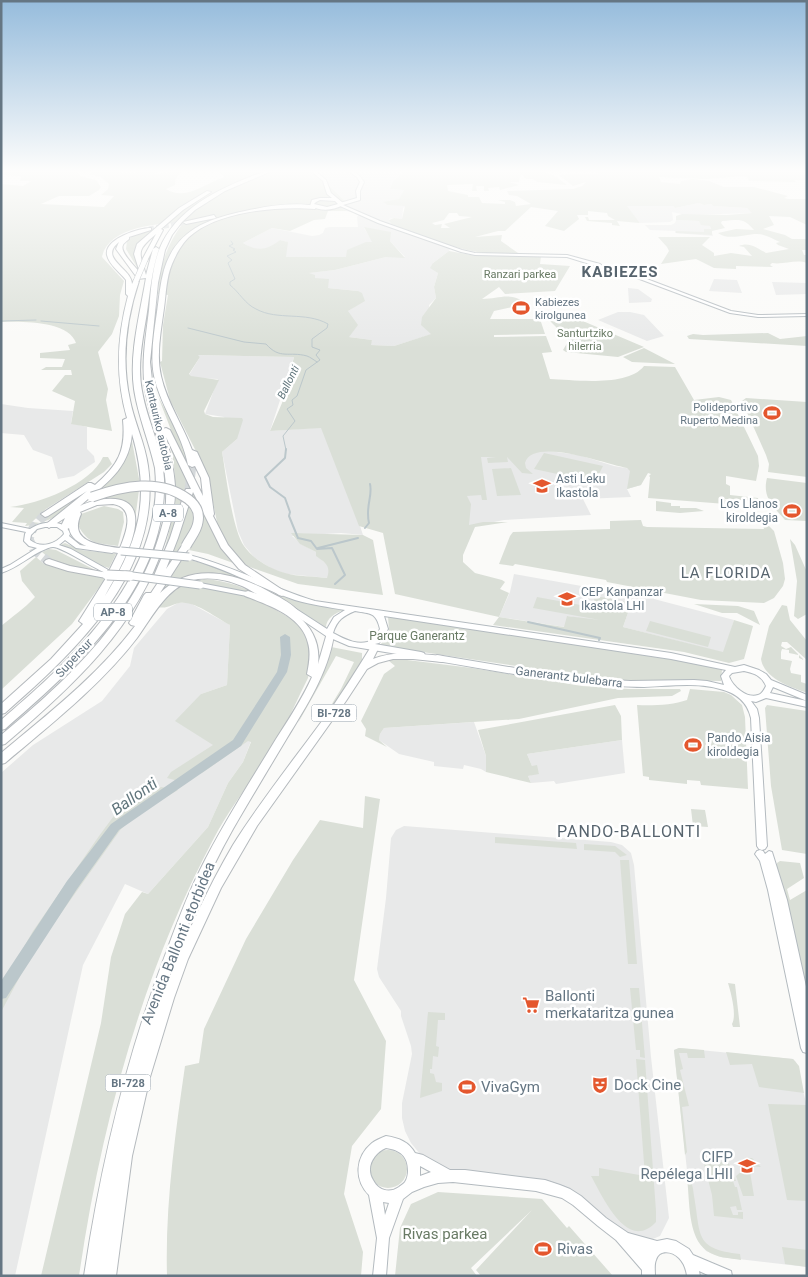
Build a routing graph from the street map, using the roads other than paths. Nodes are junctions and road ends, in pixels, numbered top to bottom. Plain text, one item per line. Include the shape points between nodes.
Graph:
1 (147, 230) tunnel mouth
2 (148, 230) tunnel mouth
3 (157, 230) tunnel mouth
4 (159, 230) edge
5 (168, 230) edge
6 (174, 230) edge
7 (196, 230) edge
8 (404, 230) edge
9 (418, 235) junction
10 (516, 255) junction
11 (598, 265) junction
12 (613, 268) junction
13 (608, 271) junction
14 (628, 274) junction
15 (620, 276) junction
16 (637, 279) junction
17 (142, 296) junction
18 (128, 303) junction
19 (807, 315) edge
20 (136, 357) junction
21 (126, 400) junction
22 (157, 417) junction
23 (177, 426) junction
24 (123, 456) junction
25 (192, 466) tunnel mouth
26 (189, 490) tunnel mouth
27 (92, 500) junction
28 (66, 513) junction
29 (45, 514) tunnel mouth
30 (1, 525) edge
31 (50, 525) junction
32 (213, 525) junction
33 (31, 531) junction
34 (65, 533) junction
35 (30, 544) junction
36 (54, 545) junction
37 (45, 547) junction
38 (119, 551) junction
39 (27, 556) junction
40 (49, 562) tunnel mouth
41 (1, 571) edge
42 (108, 573) junction
43 (130, 576) joint
44 (282, 593) junction
45 (248, 594) junction
46 (354, 609) junction
47 (292, 610) junction
48 (376, 613) junction
49 (134, 623) junction
50 (329, 635) junction
51 (373, 644) junction
52 (69, 645) junction
53 (442, 659) junction
54 (733, 669) junction
55 (363, 670) junction
56 (769, 682) junction
57 (732, 690) junction
58 (72, 696) junction
59 (743, 696) junction
60 (762, 696) junction
61 (807, 698) edge
62 (302, 704) junction
63 (807, 704) edge
64 (753, 709) junction
65 (1, 710) edge
66 (1, 726) edge
67 (1, 742) edge
68 (1, 760) edge
69 (764, 850) junction
70 (807, 1017) edge
71 (807, 1048) edge
72 (413, 1159) junction
73 (448, 1176) junction
74 (410, 1186) junction
75 (375, 1192) junction
76 (398, 1196) junction
77 (383, 1238) junction
78 (625, 1239) junction
79 (657, 1247) junction
80 (691, 1261) junction
81 (649, 1272) edge
82 (721, 1275) edge
83 (92, 1276) edge
84 (108, 1276) edge
85 (379, 1276) edge
86 (694, 1276) edge
87 (726, 1276) edge

1 - 18 highway via 122,238 108,253 129,280
2 - 17 highway via 128,238 120,244 119,250 136,271 142,284
3 - 17 highway via 139,245 138,257 145,280
4 - 18 highway, A-8, bridge
5 - 20 highway, AP-8 via 152,260
6 - 22 highway, Kantauriko autobia / A-8 via 166,240 159,261 146,361 149,390
7 - 23 highway via 175,251 166,275 156,357 162,393
8 - 9 street
9 - 10 street via 479,253
9 - 10 street via 451,248 483,255
10 - 11 street via 572,256
11 - 12 street
11 - 13 street
12 - 13 street
12 - 14 street via 625,270
13 - 15 street
14 - 15 street
14 - 16 street
15 - 16 street
16 - 19 street via 737,314
17 - 20 highway
18 - 21 highway, A-8 via 121,354
20 - 66 highway, Supersur / AP-8 via 138,392 160,479 150,541 120,601 84,649
21 - 24 highway via 128,441
21 - 52 highway, A-8 via 146,479 142,526 114,590
22 - 32 highway
22 - 67 highway, Kantauriko autobia / A-8 via 169,462 171,491 167,521 145,581 95,654
23 - 25 highway via 189,450
23 - 32 highway via 200,464
24 - 28 highway via 109,478
24 - 29 highway via 95,483
26 - 49 highway via 161,571
27 - 28 highway
27 - 34 highway via 74,512
27 - 38 highway via 75,517 74,531 86,543
27 - 49 highway, bridge via 117,489 138,486 181,494 196,506 199,517 196,529
27 - 52 highway via 123,504 130,511 131,519 116,568
28 - 31 highway
30 - 33 street
31 - 33 street
31 - 34 street
32 - 44 highway via 234,558
33 - 35 street via 27,538
34 - 36 street
34 - 38 street via 78,547
35 - 37 street
35 - 39 street
36 - 37 street
36 - 42 street
37 - 39 street
38 - 44 street, bridge via 190,557 227,568
39 - 41 street via 15,566
40 - 42 highway
42 - 43 highway, bridge
43 - 45 street, bridge
44 - 46 street
45 - 47 street
45 - 62 main road via 288,613 312,636 315,659
46 - 48 street
46 - 50 street via 334,619
47 - 50 street
47 - 58 highway via 263,593 221,576 178,582 160,598 116,655
48 - 51 street via 381,617 384,629
48 - 54 street via 671,656
49 - 58 highway
50 - 51 street via 343,642
50 - 62 main road, Avenida Ballonti etorbidea / BI-728 via 310,692
51 - 53 street, Ganerantz bulebarra
51 - 55 main road, Avenida Ballonti etorbidea / BI-728
52 - 65 highway, A-8
53 - 55 main road via 388,656 376,659
53 - 57 street, Ganerantz bulebarra via 584,681 709,684
54 - 56 street via 751,669
54 - 57 street via 725,679
55 - 84 main road, Avenida Ballonti etorbidea / BI-728 via 241,843 193,932 156,1033 142,1083 125,1156
56 - 60 street via 769,690
56 - 61 street
57 - 59 street
58 - 68 highway
59 - 60 street
59 - 64 street
60 - 63 street via 779,696
60 - 64 street
62 - 83 main road, Avenida Ballonti etorbidea / BI-728 via 204,873 151,1007 116,1132 103,1194
64 - 69 street
69 - 70 street via 782,900
69 - 71 street
72 - 73 street via 419,1159
72 - 74 street via 415,1173
72 - 75 street via 404,1147 396,1143 388,1142 373,1149 364,1171 369,1186
73 - 74 street via 430,1178
73 - 78 street via 537,1185 560,1191
74 - 76 street
75 - 76 street
75 - 77 street
76 - 77 street
77 - 85 street
78 - 79 street
78 - 81 street
79 - 80 street via 677,1247
79 - 81 street via 650,1256
80 - 82 street
80 - 86 street
82 - 87 street

